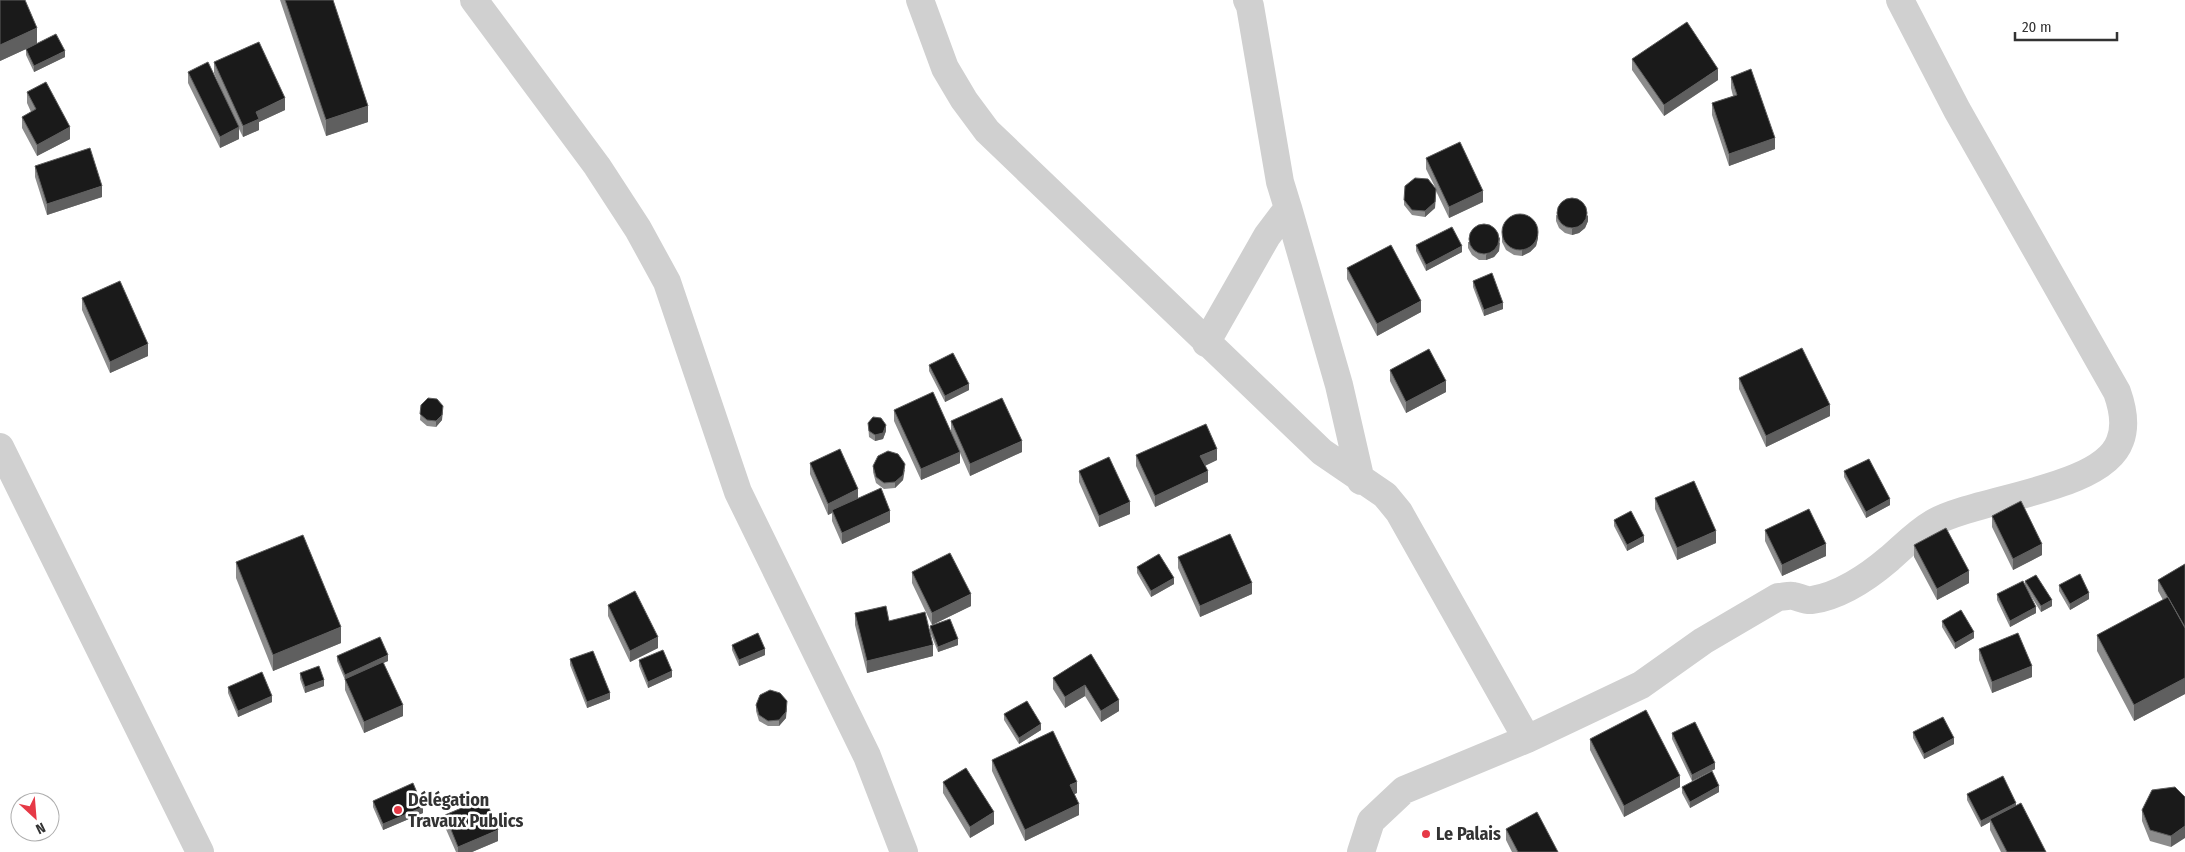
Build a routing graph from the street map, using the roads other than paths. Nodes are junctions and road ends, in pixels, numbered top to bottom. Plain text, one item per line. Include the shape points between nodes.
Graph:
1 (474, 0) edge
2 (920, 0) edge
3 (1248, 0) edge
4 (1900, 0) edge
5 (1288, 208) junction
6 (1206, 342) junction
7 (0, 447) edge
8 (1361, 481) junction
9 (1528, 740) junction
10 (200, 852) edge
11 (904, 852) edge
12 (1361, 852) edge

1 - 11 street via 597,166 638,228 667,282 738,492 867,756
2 - 6 street via 945,68 987,131
3 - 5 street via 1280,182
4 - 9 street via 1957,110 2117,392 2122,405 2120,441 2098,466 2063,483 1959,511 1933,523 1889,560 1844,589 1810,600 1792,596 1778,597 1766,603 1641,684
5 - 6 street via 1267,236
5 - 8 street via 1339,385
6 - 8 street via 1322,452
7 - 10 street
8 - 9 street via 1385,495 1399,512
9 - 12 street via 1404,790 1371,821

